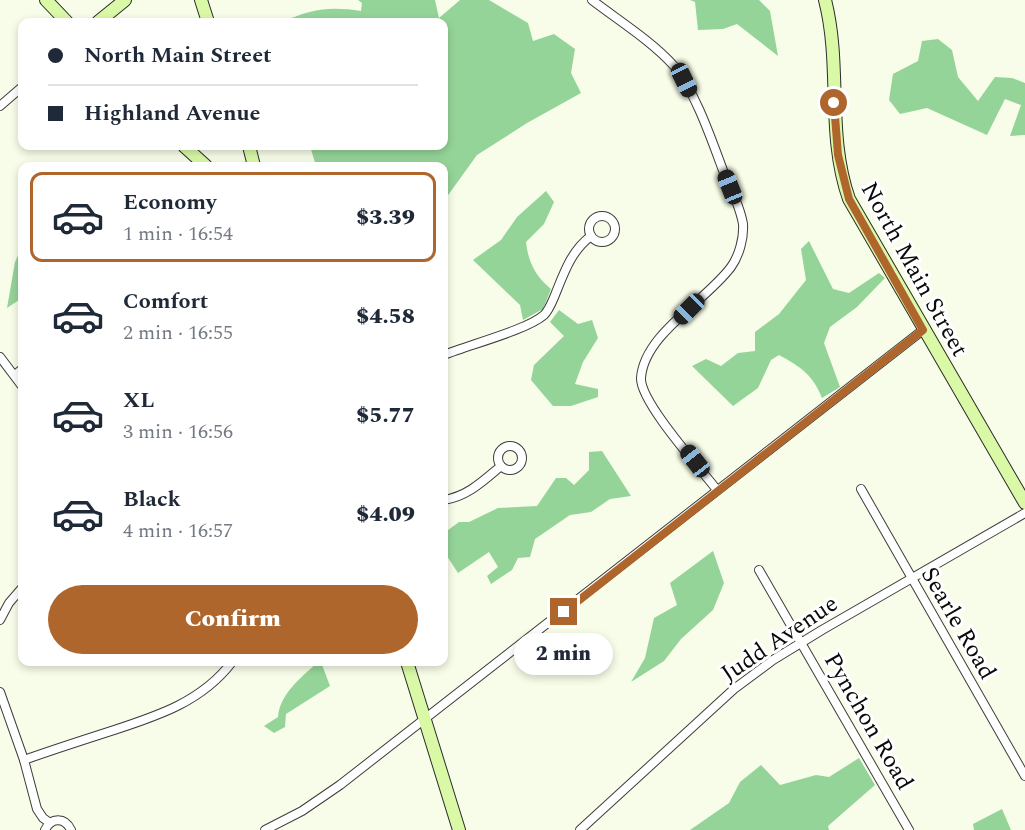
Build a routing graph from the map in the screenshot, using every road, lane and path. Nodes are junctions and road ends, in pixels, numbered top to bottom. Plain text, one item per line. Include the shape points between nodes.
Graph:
1 (46, 0) edge
2 (125, 0) edge
3 (201, 0) edge
4 (592, 0) edge
5 (825, 0) edge
6 (63, 18) edge
7 (103, 18) edge
8 (207, 18) edge
9 (18, 90) edge
10 (0, 106) edge
11 (188, 150) edge
12 (202, 162) edge
13 (591, 236) dead end
14 (923, 330) junction
15 (448, 354) edge
16 (0, 357) edge
17 (18, 372) edge
18 (15, 375) junction
19 (18, 380) edge
20 (501, 466) dead end
21 (1020, 485) edge
22 (861, 489) dead end
23 (717, 490) junction
24 (448, 499) edge
25 (1025, 503) edge
26 (1025, 513) edge
27 (759, 570) dead end
28 (911, 579) junction
29 (18, 593) edge
30 (0, 620) edge
31 (801, 643) junction
32 (228, 666) edge
33 (408, 666) edge
34 (0, 692) edge
35 (425, 718) junction
36 (24, 760) junction
37 (1025, 776) edge
38 (47, 826) edge
39 (71, 830) edge
40 (265, 830) edge
41 (459, 830) edge
42 (580, 830) edge
43 (909, 830) edge

1 - 6 street
2 - 7 street
3 - 8 street
4 - 23 street via 656,49 680,74 739,208 743,237 733,266 664,333 649,352 641,380 644,394 655,410
5 - 14 street, North Main Street via 833,40 834,120 843,180 863,226
9 - 10 street
11 - 12 street
13 - 15 street via 568,264 543,316
14 - 21 street, North Main Street
14 - 23 street
16 - 18 street
17 - 18 street
18 - 19 street
20 - 24 street via 472,490
21 - 25 street, North Main Street
22 - 28 street, Searle Road
23 - 35 street
26 - 28 street, Judd Avenue
27 - 31 street, Pynchon Road
28 - 31 street, Judd Avenue
28 - 37 street, Searle Road
29 - 30 street
31 - 42 street, Judd Avenue via 734,689
31 - 43 street, Pynchon Road
32 - 36 street via 179,706
33 - 35 street
34 - 36 street
35 - 40 street via 320,799
35 - 41 street
36 - 38 street via 37,809
38 - 39 street via 63,821

